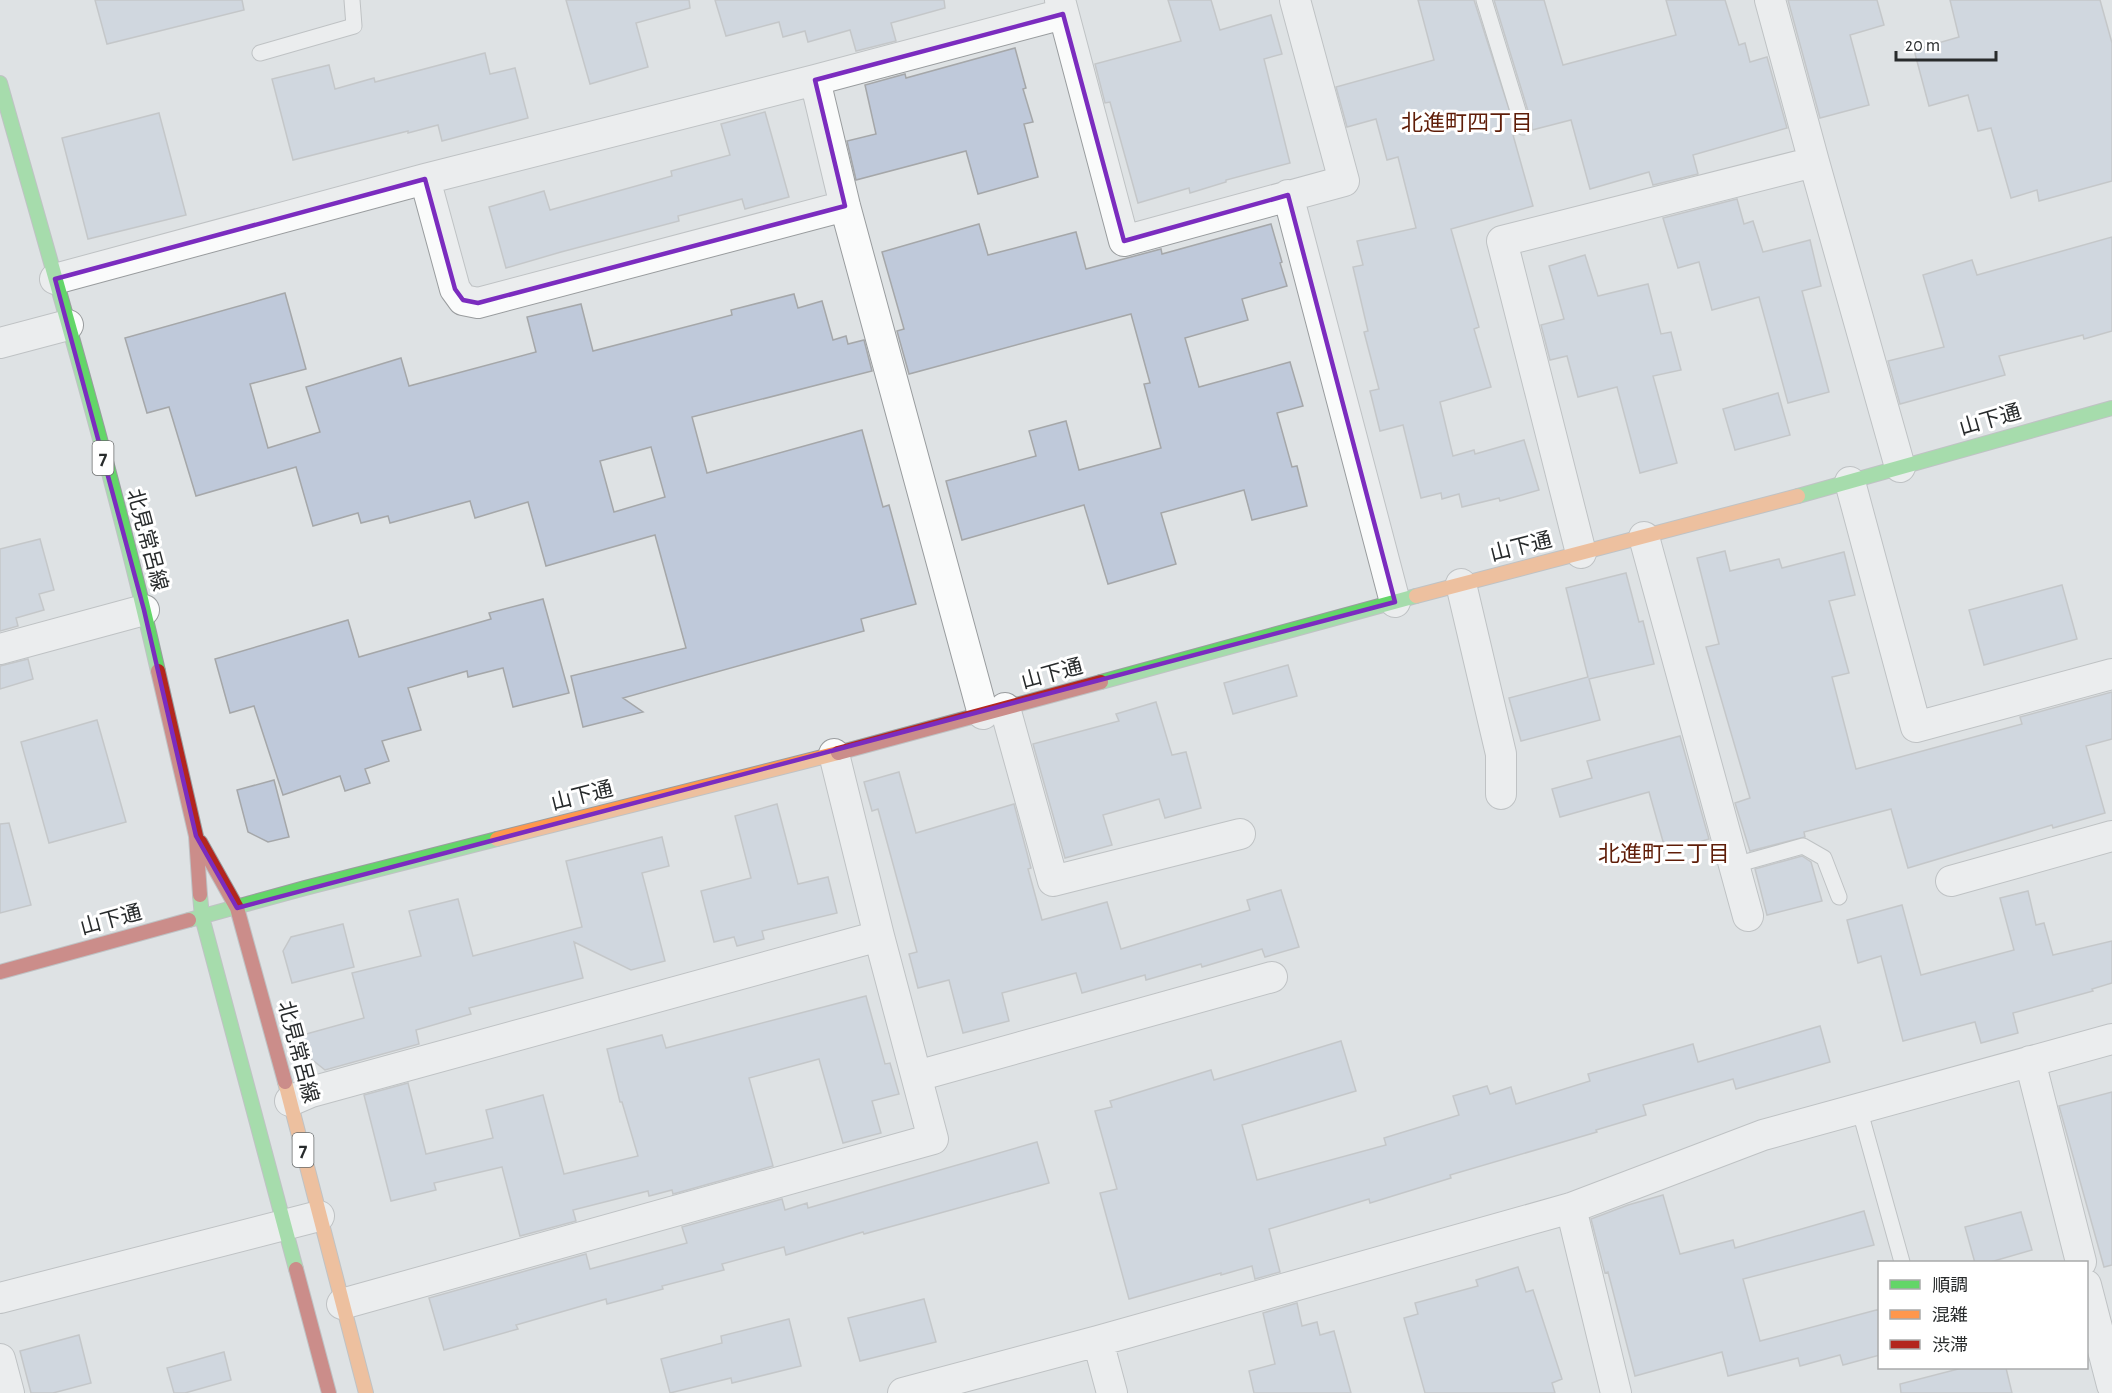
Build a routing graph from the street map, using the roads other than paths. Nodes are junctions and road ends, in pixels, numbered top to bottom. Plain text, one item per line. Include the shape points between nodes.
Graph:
1 (352, 0) edge
2 (1295, 0) edge
3 (1484, 0) edge
4 (1770, 0) edge
5 (1061, 7) edge
6 (260, 53) dead end
7 (815, 80) junction
8 (0, 83) edge
9 (1523, 127) dead end
10 (1814, 162) junction
11 (425, 179) junction
12 (1288, 195) junction
13 (845, 206) junction
14 (55, 279) junction
15 (68, 325) junction
16 (0, 343) edge
17 (2112, 408) edge
18 (1900, 467) junction
19 (1850, 482) junction
20 (1644, 537) junction
21 (1581, 553) junction
22 (1461, 584) junction
23 (1395, 602) junction
24 (144, 610) junction
25 (0, 649) edge
26 (2112, 674) edge
27 (994, 711) junction
28 (834, 754) junction
29 (1501, 794) dead end
30 (1240, 834) dead end
31 (196, 836) junction
32 (2112, 836) edge
33 (1735, 865) junction
34 (1951, 881) dead end
35 (1839, 897) dead end
36 (237, 908) junction
37 (1749, 916) dead end
38 (202, 917) junction
39 (879, 936) junction
40 (0, 972) edge
41 (1272, 977) dead end
42 (2112, 1039) edge
43 (2030, 1061) junction
44 (917, 1076) junction
45 (290, 1101) junction
46 (1859, 1108) junction
47 (1571, 1208) junction
48 (319, 1216) junction
49 (284, 1224) junction
50 (1901, 1261) edge
51 (2080, 1261) edge
52 (2088, 1293) edge
53 (0, 1298) edge
54 (342, 1304) junction
55 (1098, 1341) junction
56 (0, 1359) edge
57 (2112, 1385) edge
58 (9, 1393) edge
59 (329, 1393) edge
60 (366, 1393) edge
61 (903, 1393) edge
62 (1112, 1393) edge
63 (1616, 1393) edge

1 - 6 lane via 354,26
2 - 12 street via 1344,181
3 - 9 lane
4 - 10 street
5 - 7 street
5 - 12 street via 1124,241
7 - 11 street
7 - 13 street
8 - 14 street, 北見常呂線 / 7
10 - 18 street
10 - 21 street via 1502,241
11 - 13 street via 455,289 463,300 478,303
11 - 14 street
12 - 23 street
13 - 27 street
14 - 15 street, 北見常呂線 / 7
15 - 16 street
15 - 24 street, 北見常呂線 / 7
17 - 18 street, 山下通
18 - 19 street, 山下通
19 - 20 street, 山下通
19 - 26 street via 1916,727
20 - 21 street, 山下通
20 - 33 street
21 - 22 street, 山下通
22 - 23 street, 山下通
22 - 29 street via 1501,754
23 - 27 street, 山下通
24 - 25 street
24 - 31 street, 北見常呂線 / 7
27 - 28 street, 山下通
27 - 30 street via 1053,881
28 - 36 street, 山下通
28 - 39 street
31 - 36 street, 北見常呂線 / 7
31 - 38 street, 北見常呂線 / 7
32 - 34 street
33 - 35 lane via 1803,846 1824,858
33 - 37 street
36 - 38 street, 山下通
36 - 45 street, 北見常呂線 / 7
38 - 40 street, 山下通
38 - 49 street, 北見常呂線 / 7
39 - 44 street
39 - 45 street via 311,1092
41 - 44 street
42 - 43 street
43 - 46 street
43 - 51 street
44 - 54 street via 933,1139
45 - 48 street, 北見常呂線 / 7
46 - 47 street via 1763,1135
46 - 50 lane
47 - 55 street
47 - 63 street
48 - 49 street
48 - 54 street, 北見常呂線 / 7
49 - 53 street
49 - 59 street, 北見常呂線 / 7
52 - 57 street
54 - 60 street, 北見常呂線 / 7
55 - 61 street
55 - 62 street
56 - 58 street

